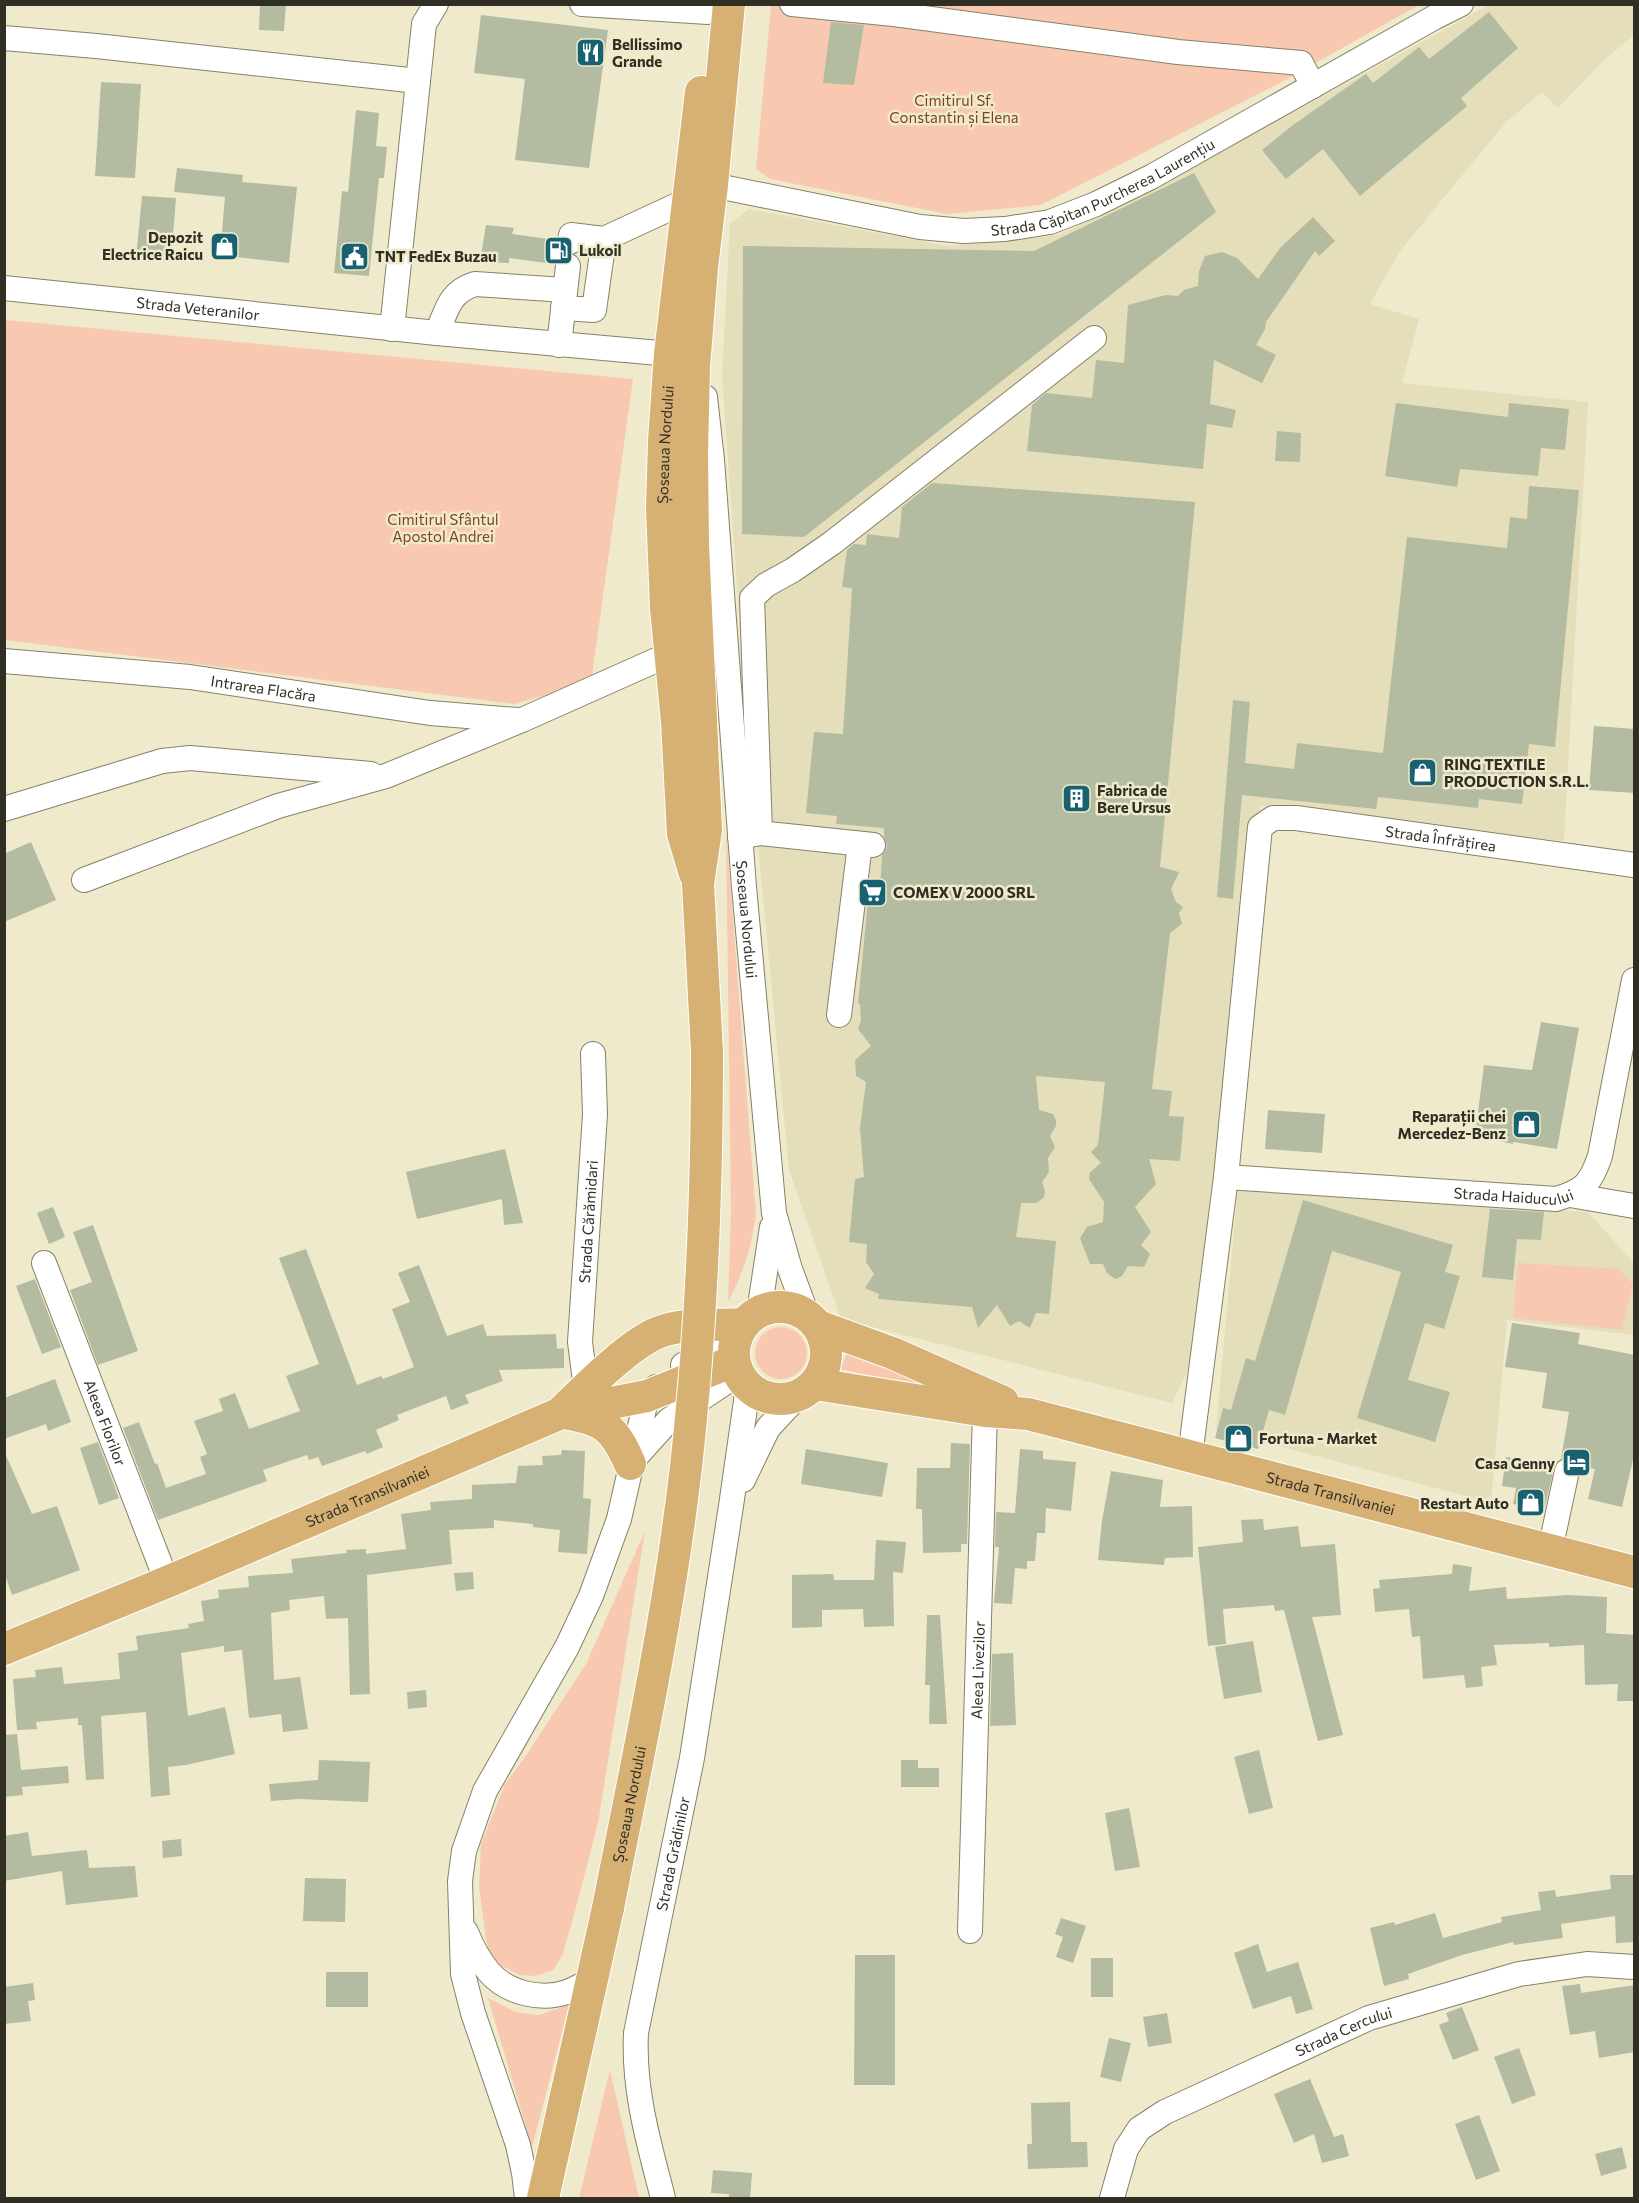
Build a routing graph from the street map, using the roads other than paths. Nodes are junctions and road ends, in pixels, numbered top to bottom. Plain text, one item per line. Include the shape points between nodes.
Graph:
1 (436, 4) edge
2 (582, 4) edge
3 (792, 4) edge
4 (1461, 4) edge
5 (716, 7) edge
6 (4, 38) edge
7 (418, 81) junction
8 (1313, 86) junction
9 (712, 185) junction
10 (686, 201) junction
11 (604, 239) junction
12 (570, 242) dead end
13 (568, 266) dead end
14 (4, 288) edge
15 (564, 299) junction
16 (392, 328) junction
17 (437, 333) junction
18 (697, 338) junction
19 (1094, 338) dead end
20 (559, 345) junction
21 (670, 354) junction
22 (670, 654) junction
23 (4, 661) edge
24 (522, 720) junction
25 (386, 776) junction
26 (4, 808) edge
27 (750, 835) junction
28 (1635, 865) edge
29 (84, 880) dead end
30 (698, 884) junction
31 (1635, 980) edge
32 (839, 1014) dead end
33 (593, 1054) dead end
34 (1226, 1177) junction
35 (1570, 1195) junction
36 (1635, 1206) edge
37 (774, 1213) junction
38 (44, 1263) dead end
39 (813, 1320) junction
40 (743, 1350) junction
41 (586, 1389) junction
42 (806, 1390) junction
43 (647, 1396) junction
44 (984, 1411) junction
45 (561, 1413) junction
46 (1028, 1414) junction
47 (1190, 1456) junction
48 (630, 1464) junction
49 (1566, 1471) dead end
50 (731, 1506) junction
51 (1550, 1550) junction
52 (1635, 1572) edge
53 (167, 1582) junction
54 (4, 1649) edge
55 (461, 1922) junction
56 (970, 1930) dead end
57 (1635, 1967) edge
58 (592, 1980) junction
59 (526, 2199) edge
60 (543, 2199) edge
61 (663, 2199) edge
62 (1112, 2199) edge

1 - 7 street via 424,24
2 - 5 street
3 - 8 street via 1178,52 1301,63
4 - 8 street, Strada Căpitan Purcherea Laurențiu
5 - 9 main road, Șoseaua Nordului
5 - 10 main road, Șoseaua Nordului
6 - 7 street
7 - 16 street
8 - 9 street, Strada Căpitan Purcherea Laurențiu via 1151,177 1050,222 964,231 920,227
9 - 18 main road, Șoseaua Nordului
10 - 11 street
10 - 21 main road, Șoseaua Nordului
11 - 12 street via 571,235
11 - 15 street via 594,310
13 - 15 street
14 - 16 street, Strada Veteranilor
15 - 17 street via 475,284 462,288 450,301
15 - 20 street
16 - 17 street, Strada Veteranilor
17 - 20 street, Strada Veteranilor
18 - 27 street, Șoseaua Nordului
18 - 30 main road, Șoseaua Nordului via 693,545 706,830
19 - 27 street via 832,543 752,598
20 - 21 street, Strada Veteranilor
21 - 22 main road, Șoseaua Nordului via 662,508
22 - 24 street
22 - 30 main road, Șoseaua Nordului via 683,834
23 - 24 street, Intrarea Flacăra via 190,677 430,713
24 - 25 street
25 - 26 street via 178,759
25 - 29 street via 278,806
27 - 32 street via 867,845
27 - 37 street, Șoseaua Nordului
28 - 34 street, Strada Înfrățirea via 1296,818 1273,818 1260,827
30 - 58 main road, Șoseaua Nordului, bridge via 707,1052 707,1149 691,1419 671,1573 646,1718
31 - 35 street, Strada Haiducului via 1600,1156 1594,1175
33 - 41 street, Strada Cărămidari via 595,1114 580,1342
34 - 35 street, Strada Haiducului via 1556,1199
34 - 47 street
35 - 36 street
37 - 39 street, Șoseaua Nordului via 787,1261
37 - 40 street, Șoseaua Nordului via 770,1250
38 - 53 street, Aleea Florilor
39 - 40 main road via 792,1308 775,1307
39 - 42 main road via 824,1337 826,1356 822,1374
39 - 46 main road, Strada Transilvaniei
40 - 41 main road via 684,1327 658,1333 640,1342
40 - 42 main road via 756,1393 776,1400
40 - 43 main road, Strada Transilvaniei
40 - 48 street via 669,1420
40 - 50 street, Șoseaua Nordului
41 - 45 main road
42 - 44 main road, Strada Transilvaniei
42 - 50 street via 768,1428
43 - 45 main road, Strada Transilvaniei
43 - 48 street
44 - 46 main road, Strada Transilvaniei
44 - 56 street, Aleea Livezilor
45 - 48 main road via 592,1418 609,1428
45 - 53 main road, Strada Transilvaniei
46 - 47 main road, Strada Transilvaniei
47 - 51 main road, Strada Transilvaniei
48 - 55 street via 619,1519 591,1596 567,1647 485,1791 473,1823 460,1881
49 - 51 street
50 - 61 street, Strada Grădinilor via 692,1758 636,2033 637,2089
51 - 52 main road, Strada Transilvaniei
53 - 54 main road, Strada Transilvaniei
55 - 58 street via 476,1955 508,1987 536,1996 565,1993
55 - 59 street via 463,1974 518,2145
57 - 62 street, Strada Cercului via 1587,1964 1519,1974 1369,2018 1165,2112 1139,2129 1126,2149
58 - 60 main road, Șoseaua Nordului

